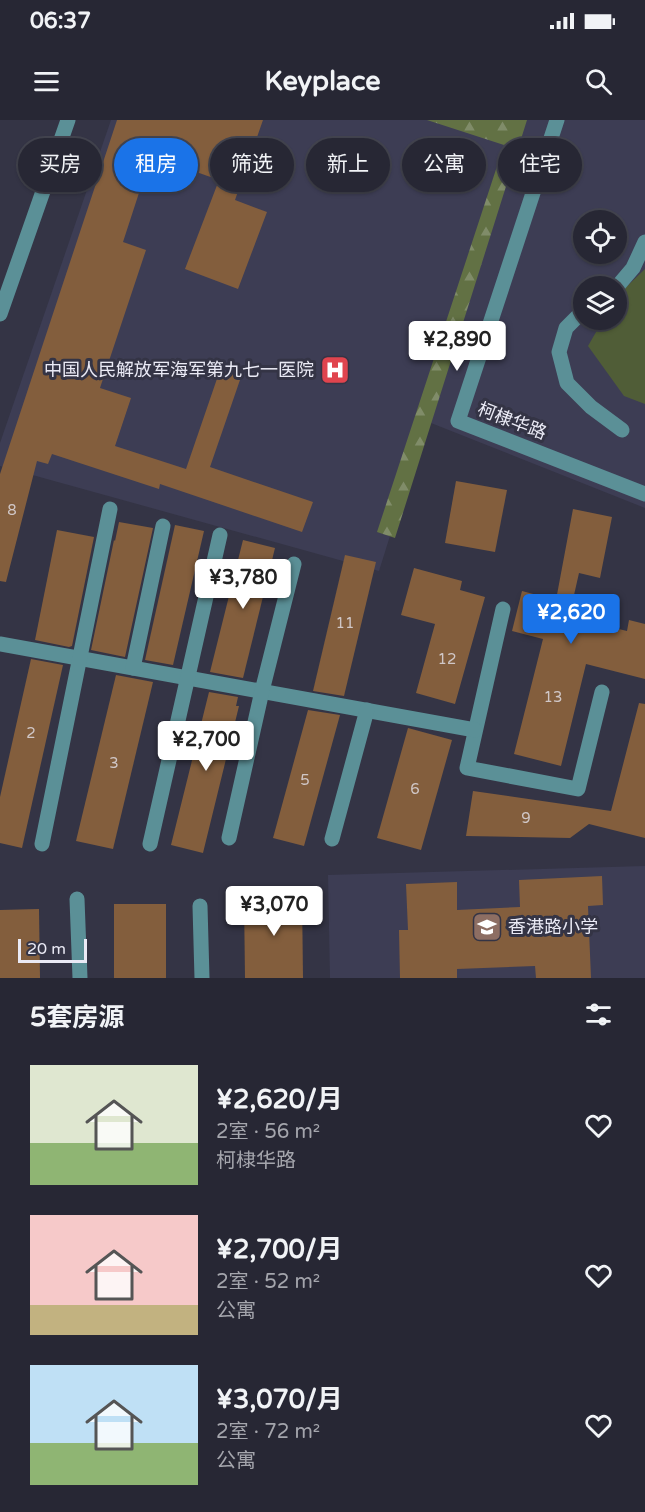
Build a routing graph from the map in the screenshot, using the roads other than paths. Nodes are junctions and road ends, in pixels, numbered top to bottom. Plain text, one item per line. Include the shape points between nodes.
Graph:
1 (68, 120) edge
2 (557, 120) edge
3 (645, 242) edge
4 (626, 276) edge
5 (0, 315) edge
6 (573, 321) edge
7 (622, 430) dead end
8 (645, 494) edge
9 (110, 509) dead end
10 (164, 526) dead end
11 (220, 535) dead end
12 (294, 564) dead end
13 (502, 609) dead end
14 (0, 644) edge
15 (80, 658) junction
16 (133, 668) junction
17 (188, 678) junction
18 (262, 691) junction
19 (602, 692) dead end
20 (368, 710) junction
21 (475, 729) junction
22 (229, 838) dead end
23 (332, 839) dead end
24 (42, 844) dead end
25 (150, 844) dead end
26 (77, 899) dead end
27 (200, 906) dead end
28 (80, 978) edge
29 (202, 978) edge

1 - 5 street
2 - 8 street, 柯棣华路 via 458,421
3 - 4 street
6 - 7 street via 566,328 559,352 567,383
9 - 15 street
10 - 16 street
11 - 17 street
12 - 18 street
13 - 21 street
14 - 15 street
15 - 16 street
15 - 24 street
16 - 17 street
17 - 18 street
17 - 25 street
18 - 20 street
18 - 22 street
19 - 21 street via 578,789 467,768
20 - 21 street
20 - 23 street
26 - 28 street
27 - 29 street

